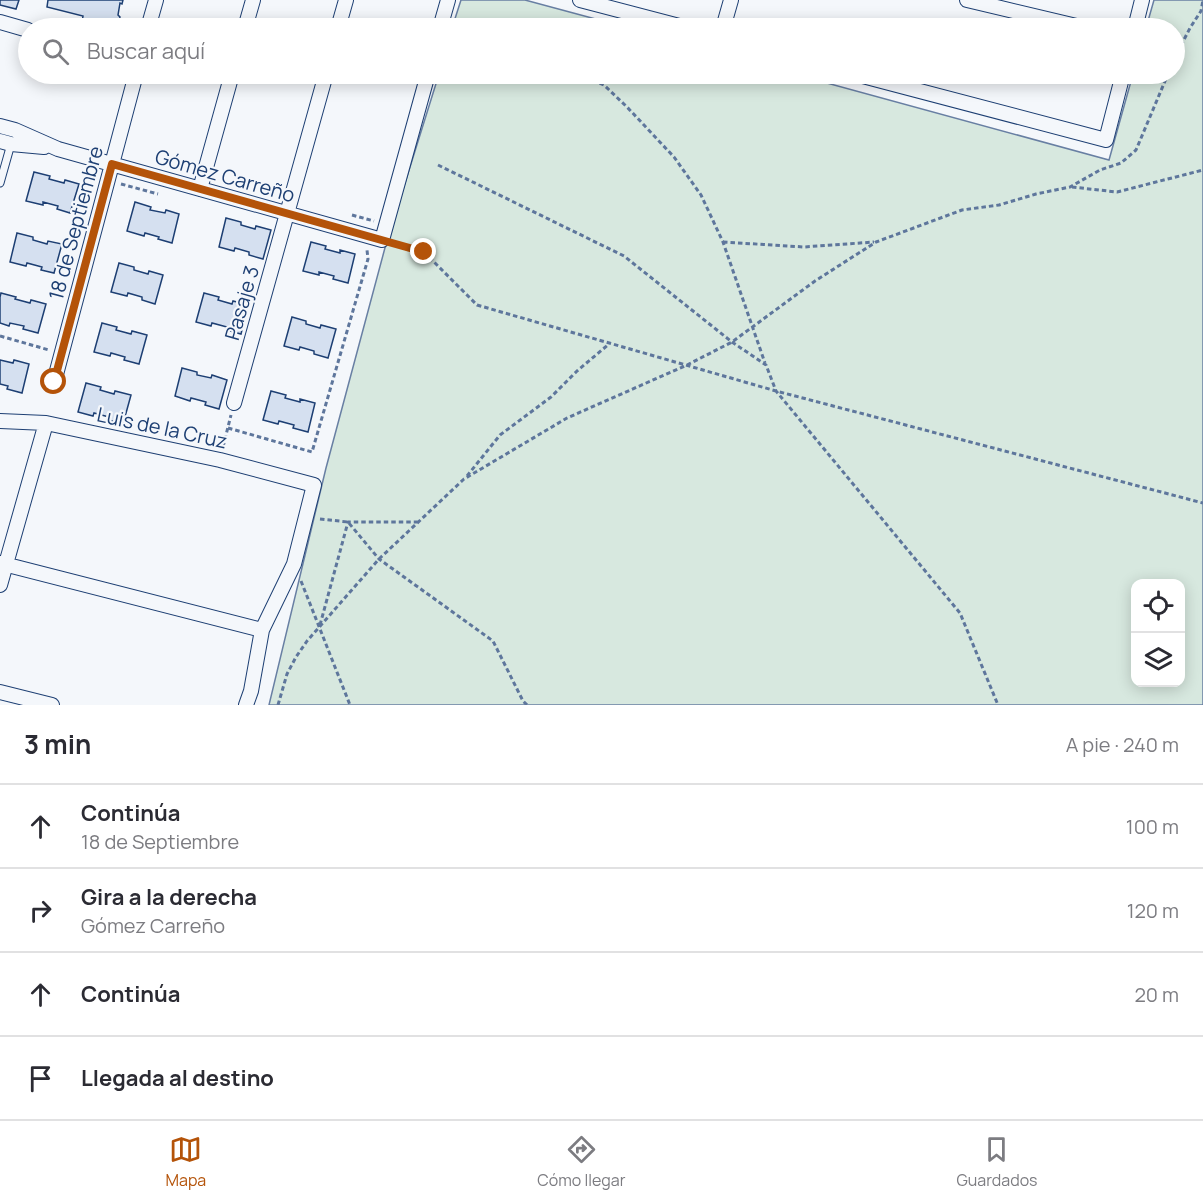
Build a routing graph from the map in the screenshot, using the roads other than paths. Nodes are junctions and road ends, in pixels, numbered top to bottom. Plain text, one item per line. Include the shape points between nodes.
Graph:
1 (156, 0) edge
2 (253, 0) edge
3 (346, 0) edge
4 (448, 0) edge
5 (731, 0) edge
6 (968, 0) edge
7 (1142, 0) edge
8 (586, 1) edge
9 (151, 18) edge
10 (248, 18) edge
11 (341, 18) edge
12 (443, 18) edge
13 (650, 18) edge
14 (726, 18) edge
15 (1043, 18) edge
16 (1138, 18) edge
17 (0, 22) edge
18 (18, 27) edge
19 (133, 84) edge
20 (229, 84) edge
21 (323, 84) edge
22 (425, 84) edge
23 (892, 84) edge
24 (1120, 84) edge
25 (0, 126) edge
26 (5, 142) edge
27 (58, 149) junction
28 (112, 164) junction
29 (0, 183) edge
30 (200, 189) junction
31 (287, 214) junction
32 (54, 382) dead end
33 (234, 403) road end
34 (0, 422) edge
35 (46, 423) junction
36 (3, 564) edge
37 (0, 585) edge
38 (262, 630) junction
39 (0, 692) edge
40 (52, 705) edge
41 (246, 705) edge

1 - 9 street
2 - 10 street
3 - 11 street
4 - 12 street
5 - 14 street
6 - 15 street
7 - 16 street
8 - 13 street
17 - 18 street
19 - 28 street, 18 de Septiembre
20 - 30 street
21 - 31 street, Pasaje 3
22 - 31 street, Gómez Carreño via 382,240
23 - 24 street via 1106,141
25 - 27 street, Gómez Carreño
26 - 27 street, Gómez Carreño
26 - 29 lane
27 - 28 street, Gómez Carreño
28 - 30 street, Gómez Carreño
28 - 32 street, 18 de Septiembre
30 - 31 street, Gómez Carreño
31 - 33 street, Pasaje 3
34 - 35 street, Luis de la Cruz
35 - 36 street
35 - 38 street, Luis de la Cruz via 220,460 314,485 294,564
36 - 37 street
36 - 38 street
38 - 41 street
39 - 40 street

